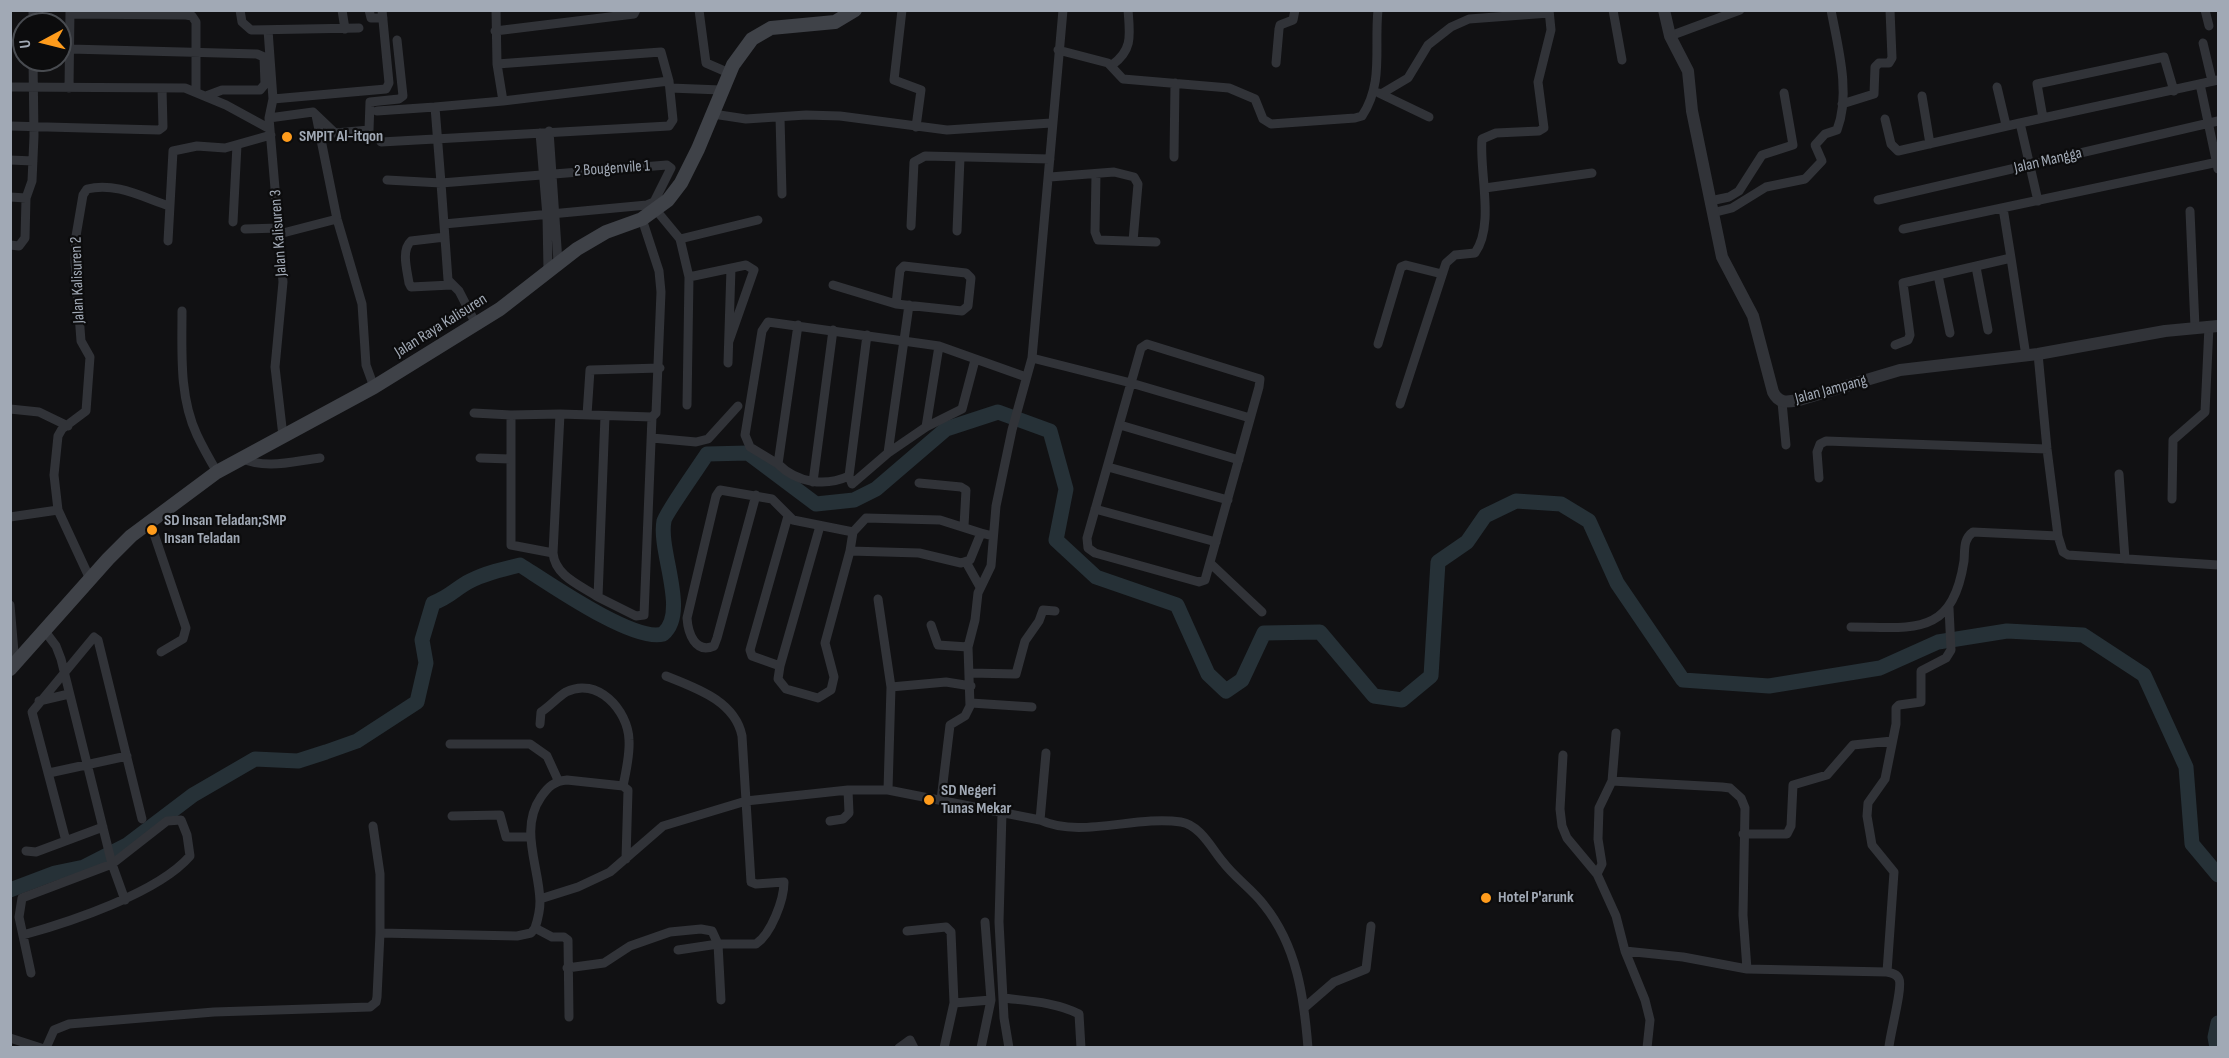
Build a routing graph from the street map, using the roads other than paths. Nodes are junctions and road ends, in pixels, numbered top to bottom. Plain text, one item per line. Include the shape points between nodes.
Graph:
1 (240, 10) edge
2 (342, 10) edge
3 (369, 10) edge
4 (496, 10) edge
5 (636, 10) edge
6 (699, 10) edge
7 (855, 10) edge
8 (902, 10) edge
9 (1063, 10) edge
10 (1128, 10) edge
11 (1295, 10) edge
12 (1378, 10) edge
13 (1613, 10) edge
14 (1664, 10) edge
15 (1740, 10) edge
16 (1831, 10) edge
17 (1890, 10) edge
18 (2205, 10) edge
19 (72, 12) edge
20 (113, 12) edge
21 (1549, 12) edge
22 (150, 13) edge
23 (186, 13) edge
24 (383, 14) edge
25 (834, 16) edge
26 (2209, 26) dead end
27 (359, 28) dead end
28 (345, 29) junction
29 (268, 30) junction
30 (495, 32) junction
31 (1670, 36) junction
32 (397, 40) dead end
33 (2203, 44) dead end
34 (72, 49) edge
35 (1058, 50) junction
36 (196, 52) junction
37 (1622, 60) dead end
38 (1276, 63) dead end
39 (497, 64) junction
40 (1112, 66) junction
41 (33, 72) edge
42 (69, 72) edge
43 (729, 73) junction
44 (2215, 81) edge
45 (1175, 83) junction
46 (2200, 84) junction
47 (670, 85) junction
48 (10, 87) edge
49 (1997, 87) dead end
50 (34, 88) junction
51 (69, 88) junction
52 (162, 88) junction
53 (721, 90) junction
54 (196, 91) junction
55 (2174, 91) junction
56 (1377, 92) junction
57 (1784, 93) dead end
58 (206, 96) junction
59 (1922, 96) dead end
60 (273, 99) junction
61 (502, 101) junction
62 (1842, 104) junction
63 (435, 107) junction
64 (377, 111) dead end
65 (713, 114) junction
66 (316, 115) junction
67 (780, 117) junction
68 (1430, 117) dead end
69 (269, 118) junction
70 (1885, 118) dead end
71 (2043, 118) junction
72 (2214, 122) edge
73 (1051, 123) junction
74 (2020, 123) junction
75 (2006, 125) junction
76 (10, 126) edge
77 (34, 127) junction
78 (916, 127) junction
79 (270, 132) junction
80 (545, 132) junction
81 (437, 140) junction
82 (381, 142) dead end
83 (1929, 144) junction
84 (237, 145) junction
85 (1174, 157) dead end
86 (960, 158) junction
87 (1050, 159) junction
88 (10, 160) edge
89 (33, 160) junction
90 (2218, 164) edge
91 (2030, 165) junction
92 (1592, 173) dead end
93 (549, 174) junction
94 (1096, 174) junction
95 (1050, 177) junction
96 (387, 180) dead end
97 (441, 183) junction
98 (1485, 188) junction
99 (782, 194) dead end
100 (10, 197) edge
101 (27, 198) junction
102 (1878, 200) dead end
103 (2038, 201) junction
104 (169, 206) junction
105 (1711, 207) junction
106 (2003, 208) junction
107 (656, 210) junction
108 (2190, 211) dead end
109 (552, 215) junction
110 (337, 219) junction
111 (642, 219) junction
112 (758, 220) dead end
113 (233, 222) dead end
114 (444, 224) junction
115 (911, 226) dead end
116 (245, 229) dead end
117 (1903, 229) dead end
118 (279, 231) junction
119 (957, 231) dead end
120 (445, 237) junction
121 (680, 239) junction
122 (168, 241) dead end
123 (1132, 241) junction
124 (1156, 242) dead end
125 (10, 245) edge
126 (2012, 258) junction
127 (553, 267) junction
128 (1976, 267) junction
129 (731, 268) junction
130 (1442, 274) junction
131 (1938, 275) junction
132 (689, 277) junction
133 (451, 285) junction
134 (833, 285) dead end
135 (896, 304) junction
136 (909, 305) junction
137 (182, 311) dead end
138 (476, 324) junction
139 (798, 325) junction
140 (2214, 326) edge
141 (2195, 327) junction
142 (833, 330) junction
143 (1988, 330) dead end
144 (1950, 333) dead end
145 (867, 335) junction
146 (904, 340) junction
147 (729, 341) junction
148 (1378, 344) dead end
149 (1895, 345) dead end
150 (939, 346) junction
151 (2032, 355) junction
152 (1032, 358) junction
153 (975, 360) junction
154 (728, 363) dead end
155 (660, 368) junction
156 (1026, 377) junction
157 (1131, 383) junction
158 (374, 387) junction
159 (1782, 402) junction
160 (1400, 404) dead end
161 (687, 405) dead end
162 (738, 406) dead end
163 (10, 409) edge
164 (474, 413) dead end
165 (560, 414) junction
166 (511, 415) junction
167 (587, 415) junction
168 (605, 416) junction
169 (652, 417) junction
170 (1250, 418) junction
171 (1120, 425) junction
172 (68, 426) junction
173 (926, 427) junction
174 (283, 436) junction
175 (652, 438) junction
176 (1786, 445) dead end
177 (2047, 449) junction
178 (888, 453) junction
179 (241, 458) junction
180 (320, 458) dead end
181 (480, 458) dead end
182 (510, 459) junction
183 (1239, 460) junction
184 (778, 464) junction
185 (1108, 467) junction
186 (217, 472) junction
187 (2119, 474) dead end
188 (849, 476) junction
189 (1819, 478) dead end
190 (813, 482) junction
191 (919, 483) dead end
192 (756, 495) junction
193 (2172, 499) dead end
194 (1228, 500) junction
195 (1095, 509) junction
196 (58, 510) junction
197 (10, 516) edge
198 (788, 516) junction
199 (150, 522) junction
200 (820, 526) junction
201 (964, 526) junction
202 (853, 532) junction
203 (981, 533) junction
204 (993, 536) junction
205 (2058, 536) junction
206 (1216, 542) junction
207 (850, 551) junction
208 (553, 553) junction
209 (2125, 559) junction
210 (966, 562) junction
211 (1210, 564) junction
212 (2218, 565) edge
213 (90, 579) junction
214 (980, 587) junction
215 (598, 597) junction
216 (879, 599) dead end
217 (10, 605) edge
218 (1055, 611) dead end
219 (1262, 612) dead end
220 (1950, 612) junction
221 (931, 625) dead end
222 (1851, 627) dead end
223 (44, 630) junction
224 (968, 647) junction
225 (161, 652) dead end
226 (780, 666) junction
227 (13, 667) edge
228 (64, 670) junction
229 (970, 673) junction
230 (666, 676) dead end
231 (891, 687) junction
232 (971, 687) junction
233 (69, 694) junction
234 (39, 701) junction
235 (971, 703) junction
236 (1032, 707) dead end
237 (540, 723) dead end
238 (1616, 733) dead end
239 (1892, 741) junction
240 (450, 744) dead end
241 (1046, 753) dead end
242 (1563, 755) dead end
243 (127, 756) junction
244 (86, 764) junction
245 (49, 773) junction
246 (558, 780) junction
247 (1612, 781) junction
248 (623, 786) junction
249 (848, 790) junction
250 (888, 790) junction
251 (941, 800) junction
252 (746, 801) junction
253 (1002, 812) junction
254 (452, 816) dead end
255 (142, 819) dead end
256 (1040, 820) junction
257 (830, 821) dead end
258 (374, 826) dead end
259 (103, 827) junction
260 (1743, 834) junction
261 (531, 837) junction
262 (66, 841) junction
263 (26, 851) dead end
264 (626, 859) junction
265 (111, 861) junction
266 (1597, 874) junction
267 (540, 899) junction
268 (125, 900) junction
269 (986, 922) dead end
270 (1371, 926) dead end
271 (535, 928) junction
272 (907, 931) dead end
273 (380, 933) junction
274 (23, 935) junction
275 (718, 944) junction
276 (678, 950) dead end
277 (1625, 951) junction
278 (567, 968) junction
279 (1747, 969) junction
280 (1887, 972) junction
281 (31, 974) dead end
282 (1003, 998) junction
283 (721, 1000) dead end
284 (991, 1000) junction
285 (954, 1003) junction
286 (1304, 1008) junction
287 (569, 1017) dead end
288 (10, 1038) edge
289 (44, 1047) edge
290 (899, 1047) edge
291 (914, 1047) edge
292 (944, 1047) edge
293 (981, 1047) edge
294 (1009, 1047) edge
295 (1081, 1047) edge
296 (1308, 1047) edge
297 (1647, 1047) edge
298 (1889, 1047) edge

1 - 29 street via 246,27
2 - 28 street
3 - 24 street via 371,18
4 - 30 street
5 - 30 street via 634,14
6 - 43 street via 706,63
7 - 25 main road, Jalan Raya Kalisuren
8 - 78 street via 894,80 921,90
9 - 35 street
10 - 40 street via 1129,47
11 - 38 street via 1291,22 1280,25
12 - 56 street
13 - 37 street
14 - 31 street, Jalan Jampang
15 - 31 street
16 - 62 street via 1842,76
17 - 62 street via 1892,58 1889,63 1875,67 1874,94
18 - 26 street
19 - 20 street
20 - 22 street
21 - 56 street via 1469,19 1451,27 1428,45 1408,78
21 - 98 street via 1551,30 1538,82 1544,128 1484,138
22 - 23 street
23 - 36 street via 196,22
24 - 60 street via 389,83 386,89
25 - 43 main road, Jalan Raya Kalisuren via 771,28 752,39
27 - 28 street
28 - 29 street
29 - 60 street, Jalan Kalisuren 3
30 - 39 street
31 - 105 street, Jalan Jampang via 1688,71
32 - 66 street via 403,96 370,102 369,130 335,133
33 - 44 street
34 - 36 street
35 - 40 street
35 - 73 street
36 - 54 street
36 - 58 street via 264,57 265,84 260,90 222,90
39 - 47 street via 659,52 663,53
39 - 61 street
40 - 45 street via 1123,79
41 - 50 street
42 - 51 street
43 - 53 main road, Jalan Raya Kalisuren
44 - 46 street
45 - 56 street via 1244,93 1255,99 1263,119 1271,124 1360,117
45 - 85 street
46 - 55 street
46 - 72 street
47 - 53 street
47 - 61 street
47 - 80 street via 674,120 669,126
48 - 50 street
49 - 75 street
50 - 51 street
50 - 77 street
51 - 52 street
52 - 54 street
52 - 77 street via 163,127 159,130
53 - 65 main road, Jalan Raya Kalisuren
54 - 58 street
55 - 71 street
55 - 71 street via 2164,57 2123,63 2037,84
56 - 68 street
57 - 105 street via 1793,145 1762,155 1739,191
58 - 79 street
59 - 83 street
60 - 69 street, Jalan Kalisuren 3
61 - 63 street
62 - 105 street via 1837,130 1816,143 1822,161 1812,175 1766,187 1732,208
63 - 64 street
63 - 81 street
65 - 67 street via 746,119
65 - 107 main road, Jalan Raya Kalisuren via 681,183
66 - 69 street via 308,112
66 - 110 street
67 - 78 street via 860,117
67 - 99 street
69 - 79 street, Jalan Kalisuren 3
70 - 83 street via 1895,150
71 - 74 street
72 - 90 street
72 - 91 street, Jalan Mangga
73 - 78 street via 947,130
73 - 87 street
74 - 75 street
74 - 91 street
75 - 83 street
76 - 77 street
77 - 89 street
79 - 84 street
79 - 118 street, Jalan Kalisuren 3
80 - 81 street
80 - 93 street
81 - 82 street
81 - 97 street
84 - 104 street via 173,151
84 - 113 street
86 - 87 street
86 - 115 street via 925,156 914,162
86 - 119 street
87 - 95 street
88 - 89 street
89 - 101 street
90 - 103 street
91 - 102 street, Jalan Mangga
91 - 103 street
92 - 98 street
93 - 97 street, 2 Bougenvile 1
93 - 109 street
93 - 109 street, 2 Bougenvile 1 via 669,165 670,171 654,202 647,205
94 - 95 street
94 - 123 street via 1096,237 1101,242
94 - 123 street via 1122,172 1137,181
95 - 152 street
96 - 97 street, 2 Bougenvile 1
97 - 114 street
98 - 130 street via 1479,248 1471,255 1449,258
100 - 101 street
101 - 125 street via 23,242
103 - 106 street
104 - 122 street
104 - 172 street, Jalan Kalisuren 2 via 117,187 84,192 75,262 81,341 90,357 89,381 86,411
105 - 159 street, Jalan Jampang via 1722,257 1753,316 1773,392
106 - 117 street
106 - 126 street
107 - 111 main road, Jalan Raya Kalisuren
107 - 121 street
108 - 141 street
109 - 114 street
109 - 127 street
109 - 127 street
110 - 118 street
110 - 158 street via 362,304 366,364
111 - 127 main road, Jalan Raya Kalisuren via 606,232
111 - 155 street via 659,271
112 - 121 street
114 - 120 street
116 - 118 street
118 - 174 street, Jalan Kalisuren 3 via 282,302 275,367
120 - 133 street
120 - 133 street via 411,241 407,245 409,283 411,287
121 - 132 street
123 - 124 street
126 - 128 street
126 - 151 street
127 - 138 main road, Jalan Raya Kalisuren via 525,292
128 - 131 street
128 - 143 street
129 - 132 street
129 - 147 street
129 - 147 street via 746,265 754,270
130 - 148 street via 1401,267
130 - 160 street
131 - 144 street
131 - 149 street via 1901,285 1910,335 1908,340
132 - 161 street
133 - 138 street via 459,291
134 - 135 street
135 - 136 street
135 - 136 street via 900,270 904,266 970,275 966,309
136 - 146 street
137 - 186 street via 182,375 187,403 196,434
138 - 158 main road, Jalan Raya Kalisuren
139 - 142 street
139 - 184 street
139 - 184 street via 768,322 764,326 745,435 750,447
140 - 141 street, Jalan Jampang
140 - 193 street via 2205,412 2173,440
141 - 151 street, Jalan Jampang
142 - 145 street
142 - 190 street
145 - 146 street
145 - 188 street
146 - 150 street
146 - 178 street
147 - 154 street
150 - 153 street via 963,352
150 - 173 street
151 - 159 street, Jalan Jampang via 1900,370
151 - 177 street
152 - 156 street
152 - 157 street
153 - 156 street
153 - 173 street via 962,409
155 - 167 street via 590,370
155 - 169 street via 656,413
156 - 204 street via 996,506
157 - 170 street
157 - 170 street via 1140,348 1147,344 1257,375 1259,387
157 - 171 street
158 - 174 main road, Jalan Raya Kalisuren
159 - 176 street
162 - 175 street via 708,439 696,442
163 - 172 street via 39,412
164 - 166 street
165 - 166 street
165 - 167 street
165 - 208 street
166 - 182 street
167 - 168 street
168 - 169 street
168 - 215 street
169 - 175 street
170 - 183 street
171 - 183 street
171 - 185 street
172 - 196 street, Jalan Kalisuren 2 via 58,436 54,475
173 - 178 street
174 - 179 main road, Jalan Raya Kalisuren
175 - 215 street via 644,615 636,616
177 - 189 street via 1826,441 1818,446
177 - 205 street
178 - 188 street via 854,484
179 - 180 street via 268,465
179 - 186 main road, Jalan Raya Kalisuren
181 - 182 street
182 - 208 street via 510,545
183 - 194 street
184 - 190 street
185 - 194 street
185 - 195 street
186 - 199 main road, Jalan Raya Kalisuren
187 - 209 street
188 - 190 street via 835,482
191 - 201 street via 966,490
192 - 192 street via 725,489 717,493 687,618 690,638 707,648 714,646 717,638
192 - 198 street via 777,502
194 - 206 street
195 - 206 street
195 - 211 street via 1087,538 1090,551 1199,582 1205,580
196 - 197 street
196 - 213 street, Jalan Kalisuren 2
198 - 200 street
198 - 226 street via 750,650 752,656
199 - 213 main road, Jalan Raya Kalisuren
199 - 225 street via 186,628 183,639
200 - 202 street
200 - 226 street
201 - 202 street via 940,520 879,517 866,518
201 - 203 street
202 - 207 street
203 - 204 street
203 - 210 street
204 - 214 street via 991,566
205 - 209 street via 2065,554
205 - 220 street via 1971,533 1966,540
206 - 211 street
207 - 210 street via 933,554
207 - 226 street via 825,643 834,677 831,690 818,698 786,689 778,679
208 - 215 street via 559,571
209 - 212 street
210 - 214 street
211 - 219 street
213 - 223 main road, Jalan Raya Kalisuren
214 - 224 street
216 - 231 street
217 - 227 street
218 - 229 street via 1043,610 1025,641 1016,674
220 - 222 street via 1917,628
220 - 239 street via 1951,650 1921,671 1921,702 1896,708
221 - 224 street via 938,645
223 - 227 main road, Jalan Raya Kalisuren
223 - 228 street via 56,646
224 - 229 street
228 - 233 street
228 - 234 street
228 - 243 street via 91,638 98,640
229 - 232 street
230 - 252 street via 716,700 735,714 742,736
231 - 232 street via 946,682
231 - 250 street
232 - 235 street
233 - 234 street
233 - 244 street
234 - 245 street via 32,716
235 - 236 street
235 - 251 street via 968,712 950,725
237 - 248 street via 541,712 566,692 587,688 602,693 618,709 628,731
238 - 247 street
239 - 260 street via 1853,745 1827,775 1793,784 1791,826 1787,834
239 - 280 street via 1885,779 1868,803 1867,816 1872,845 1894,872
240 - 246 street via 530,744 548,756
241 - 256 street
242 - 266 street via 1562,826 1567,838
243 - 244 street
243 - 255 street
244 - 245 street
244 - 259 street
245 - 262 street
246 - 248 street
246 - 261 street via 537,803 531,818
247 - 260 street via 1730,789 1741,798 1745,808
247 - 266 street via 1599,808 1602,864
248 - 264 street via 629,795
249 - 250 street
249 - 252 street
249 - 257 street via 849,813 843,819
250 - 251 street
251 - 253 street
252 - 264 street via 663,826
252 - 275 street via 751,882 785,884 773,921 759,943
253 - 256 street
253 - 282 street via 999,922
254 - 261 street via 500,815 506,837
256 - 286 street via 1064,828 1141,820 1184,822 1193,827 1265,906 1278,926 1293,955
258 - 273 street via 380,874
259 - 262 street
259 - 265 street
260 - 279 street
261 - 267 street
262 - 263 street via 36,852
264 - 267 street via 610,872 578,887
265 - 268 street
265 - 268 street via 167,821 181,820 184,825 188,859
265 - 274 street via 22,898 18,909
266 - 277 street via 1616,916
267 - 271 street
268 - 274 street
269 - 284 street
270 - 286 street via 1366,969 1334,982
271 - 273 street via 517,936
271 - 278 street via 552,937 567,938
272 - 285 street via 949,928
273 - 289 street via 377,997 370,1007 214,1012 69,1024 54,1030
274 - 281 street
275 - 276 street
275 - 278 street via 712,931 685,930 630,946 604,963
275 - 283 street
277 - 279 street
277 - 297 street via 1646,1000 1650,1020
278 - 287 street
279 - 280 street
280 - 298 street via 1898,976 1900,984
282 - 294 street
282 - 295 street via 1042,1003 1079,1014
284 - 285 street
284 - 293 street
285 - 292 street
286 - 296 street
288 - 289 street
290 - 291 street via 910,1040

